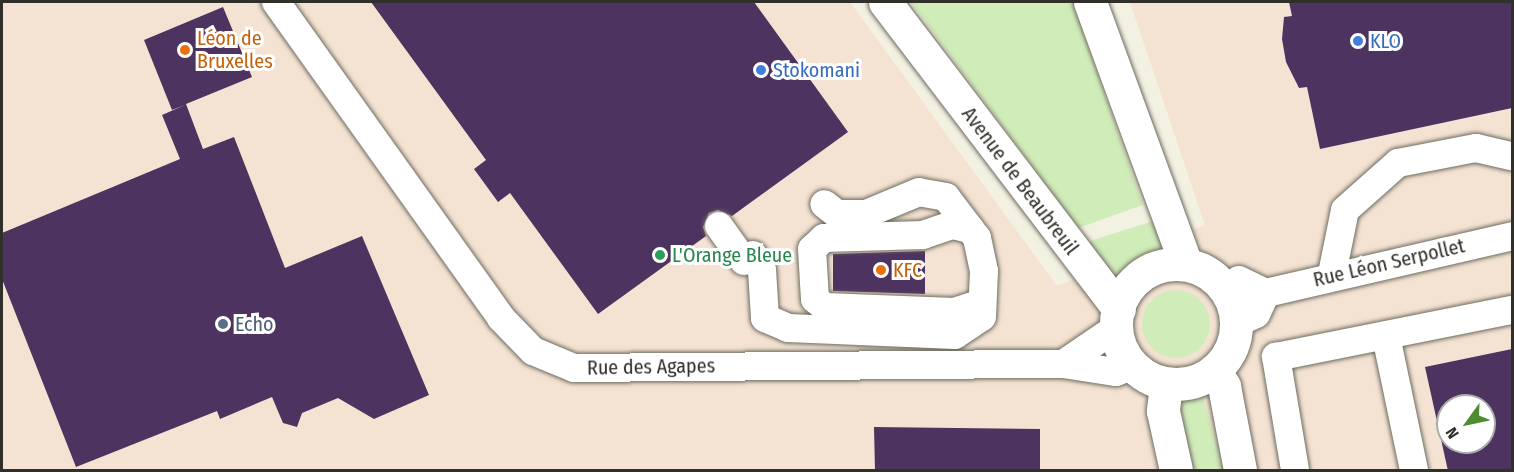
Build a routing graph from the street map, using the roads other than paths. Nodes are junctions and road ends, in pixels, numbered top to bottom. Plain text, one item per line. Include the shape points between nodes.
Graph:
1 (276, 2) edge
2 (885, 2) edge
3 (891, 2) edge
4 (1090, 2) edge
5 (922, 51) junction
6 (1512, 156) edge
7 (824, 204) dead end
8 (719, 226) dead end
9 (970, 229) junction
10 (1512, 236) edge
11 (1186, 264) junction
12 (1332, 274) junction
13 (1224, 289) junction
14 (1266, 293) junction
15 (982, 303) junction
16 (1512, 310) edge
17 (1117, 319) junction
18 (1237, 323) junction
19 (1386, 336) junction
20 (1063, 364) junction
21 (1132, 366) junction
22 (1215, 372) junction
23 (1166, 385) junction
24 (1176, 471) edge
25 (1240, 471) edge
26 (1295, 471) edge
27 (1414, 471) edge

1 - 20 street, Rue des Agapes via 501,318 533,351 574,368
2 - 5 main road, Avenue de Beaubreuil
3 - 5 main road, Avenue de Beaubreuil
4 - 11 main road
5 - 17 main road, Avenue de Beaubreuil
6 - 12 street via 1476,148 1398,163 1345,210
7 - 9 street via 837,213 866,214 919,192 946,197
8 - 15 street via 762,270 765,318 788,328 955,335 982,317
9 - 15 street via 984,271
9 - 15 street via 952,225 923,235 824,238 812,249 814,299 825,307 954,312
10 - 12 street, Rue Léon Serpollet
11 - 13 main road via 1216,278
11 - 17 main road via 1147,272 1130,285
12 - 14 street, Rue Léon Serpollet
13 - 14 street via 1239,280
13 - 18 main road
14 - 18 street via 1256,314
16 - 19 street
17 - 20 street
17 - 21 main road
18 - 22 main road via 1228,357
19 - 26 street via 1276,357
19 - 27 street
20 - 21 street, Rue des Agapes via 1116,372
21 - 23 main road
22 - 23 main road via 1187,385
22 - 25 main road via 1224,386
23 - 24 main road via 1164,411

